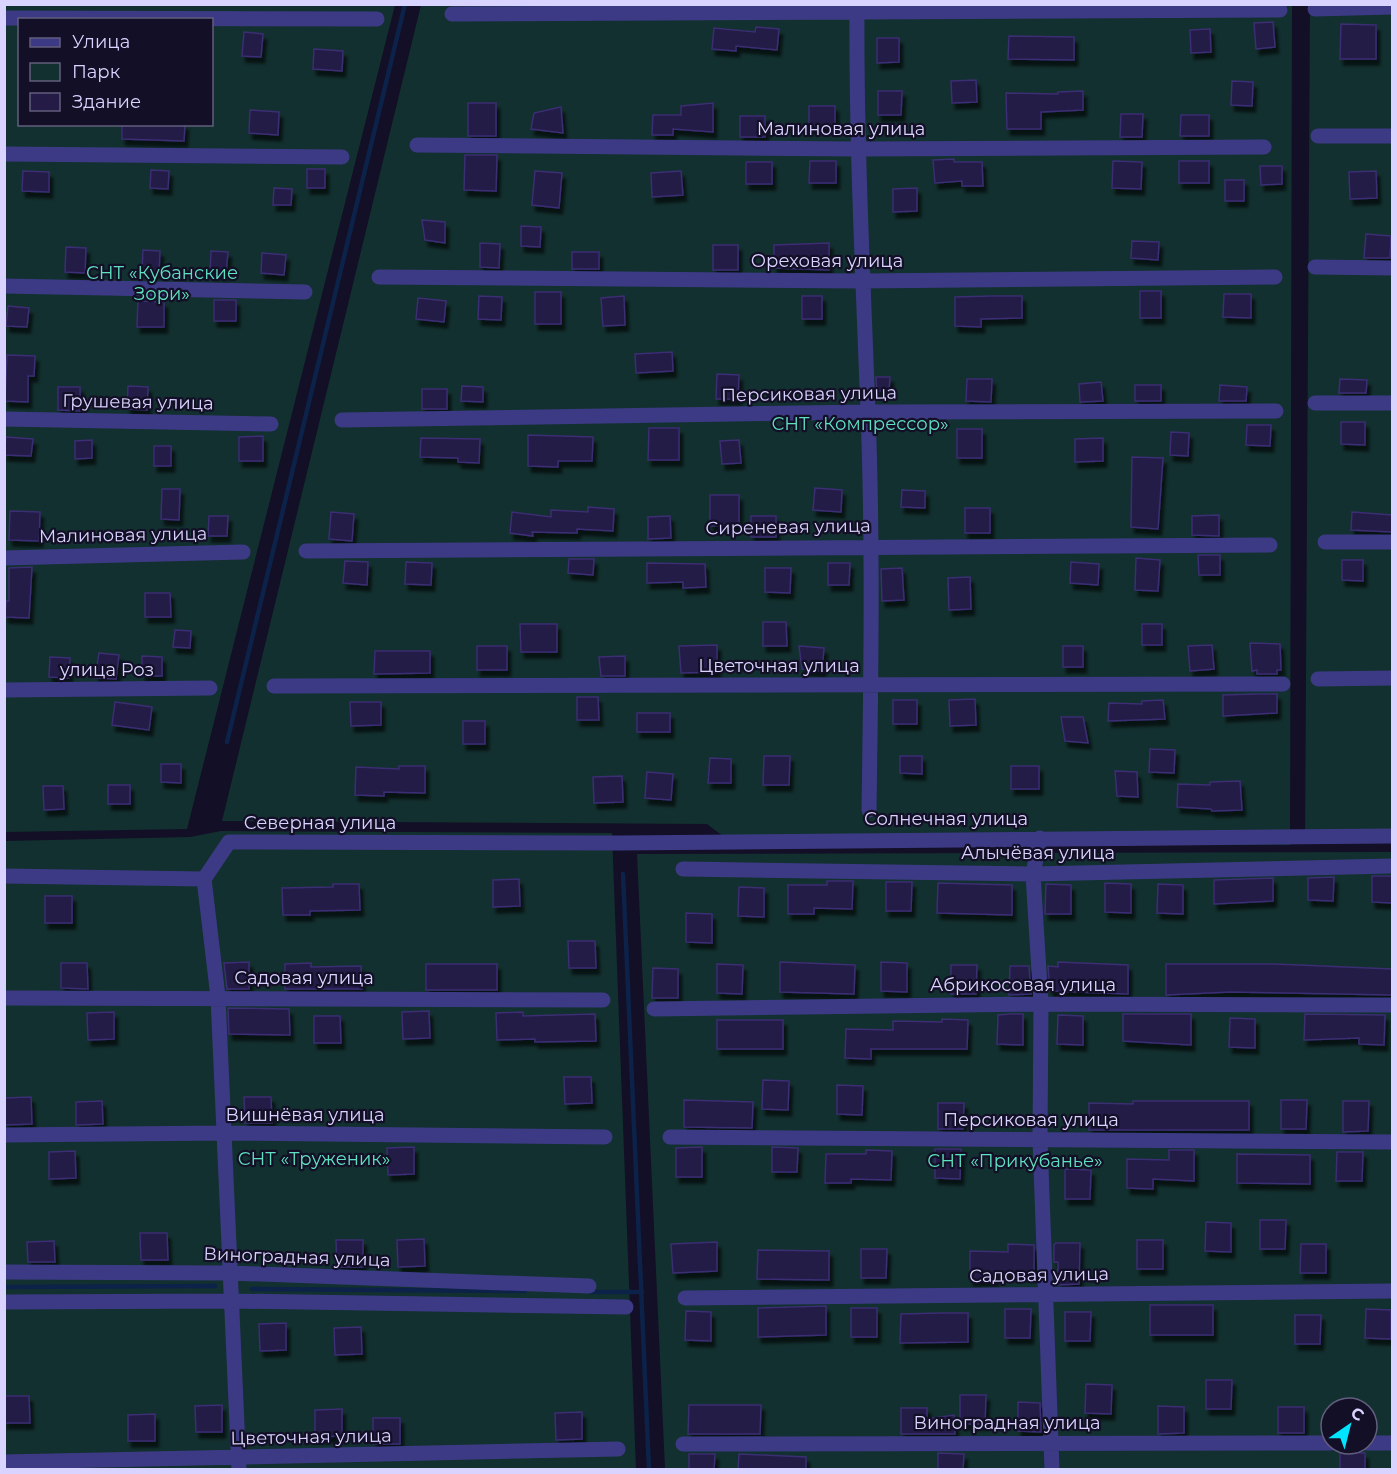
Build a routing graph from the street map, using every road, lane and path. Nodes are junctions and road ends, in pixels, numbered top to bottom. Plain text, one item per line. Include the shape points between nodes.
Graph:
1 (1392, 7) edge
2 (857, 8) edge
3 (1315, 9) dead end
4 (1280, 10) dead end
5 (452, 14) dead end
6 (213, 19) edge
7 (377, 19) dead end
8 (1318, 136) dead end
9 (1392, 136) edge
10 (417, 145) dead end
11 (1264, 147) dead end
12 (858, 149) junction
13 (4, 154) edge
14 (342, 157) dead end
15 (1315, 267) dead end
16 (1392, 268) edge
17 (379, 277) dead end
18 (1275, 277) dead end
19 (861, 281) junction
20 (4, 286) edge
21 (305, 292) dead end
22 (1315, 403) dead end
23 (1392, 403) edge
24 (1276, 411) dead end
25 (868, 412) junction
26 (4, 419) edge
27 (342, 420) dead end
28 (271, 424) dead end
29 (1325, 542) dead end
30 (1392, 542) edge
31 (1270, 545) dead end
32 (870, 546) junction
33 (306, 551) dead end
34 (243, 552) dead end
35 (4, 558) edge
36 (1392, 678) edge
37 (1318, 679) dead end
38 (1283, 684) dead end
39 (871, 685) junction
40 (274, 686) dead end
41 (210, 688) dead end
42 (4, 690) edge
43 (869, 810) dead end
44 (1392, 836) edge
45 (1040, 838) junction
46 (619, 843) joint
47 (1392, 866) edge
48 (684, 869) dead end
49 (1033, 874) junction
50 (4, 876) edge
51 (204, 879) junction
52 (218, 997) junction
53 (4, 998) edge
54 (603, 1000) dead end
55 (1041, 1004) junction
56 (1392, 1005) edge
57 (654, 1009) dead end
58 (225, 1133) junction
59 (4, 1135) edge
60 (605, 1137) dead end
61 (670, 1137) dead end
62 (1040, 1140) junction
63 (1392, 1142) edge
64 (4, 1272) edge
65 (230, 1273) junction
66 (589, 1286) dead end
67 (1392, 1291) edge
68 (1046, 1294) junction
69 (685, 1298) dead end
70 (231, 1301) junction
71 (4, 1302) edge
72 (626, 1307) dead end
73 (1052, 1442) junction
74 (1319, 1443) edge
75 (683, 1444) dead end
76 (618, 1449) dead end
77 (4, 1462) edge
78 (239, 1464) edge
79 (1053, 1470) edge

1 - 3 street
2 - 4 street
2 - 5 street
2 - 12 street
6 - 7 street
8 - 9 street
10 - 12 street, Малиновая улица
11 - 12 street, Малиновая улица
12 - 19 street
13 - 14 street
15 - 16 street
17 - 19 street, Ореховая улица
18 - 19 street, Ореховая улица
19 - 25 street
20 - 21 street
22 - 23 street
24 - 25 street, Персиковая улица
25 - 27 street, Персиковая улица
25 - 32 street
26 - 28 street, Грушевая улица
29 - 30 street
31 - 32 street, Сиреневая улица
32 - 33 street, Сиреневая улица
32 - 39 street
34 - 35 street, Малиновая улица
36 - 37 street
38 - 39 street, Цветочная улица
39 - 40 street, Цветочная улица
39 - 43 street
41 - 42 street, улица Роз
44 - 45 street, Солнечная улица
45 - 46 street, Солнечная улица
45 - 49 street
46 - 51 street, Северная улица via 229,843
47 - 49 street, Алычёвая улица
48 - 49 street, Алычёвая улица
49 - 55 street
50 - 51 street
51 - 52 street
52 - 53 street, Садовая улица
52 - 54 street, Садовая улица
52 - 58 street
55 - 56 street, Абрикосовая улица
55 - 57 street, Абрикосовая улица
55 - 62 street
58 - 59 street, Вишнёвая улица
58 - 60 street, Вишнёвая улица
58 - 65 street
61 - 62 street, Персиковая улица
62 - 63 street, Персиковая улица
62 - 68 street
64 - 65 street, Виноградная улица
65 - 66 street, Виноградная улица
65 - 70 street
67 - 68 street, Садовая улица
68 - 69 street, Садовая улица
68 - 73 street
70 - 71 street
70 - 72 street
70 - 78 street
73 - 74 street, Виноградная улица
73 - 75 street, Виноградная улица
73 - 79 street
76 - 78 street, Цветочная улица
77 - 78 street, Цветочная улица

